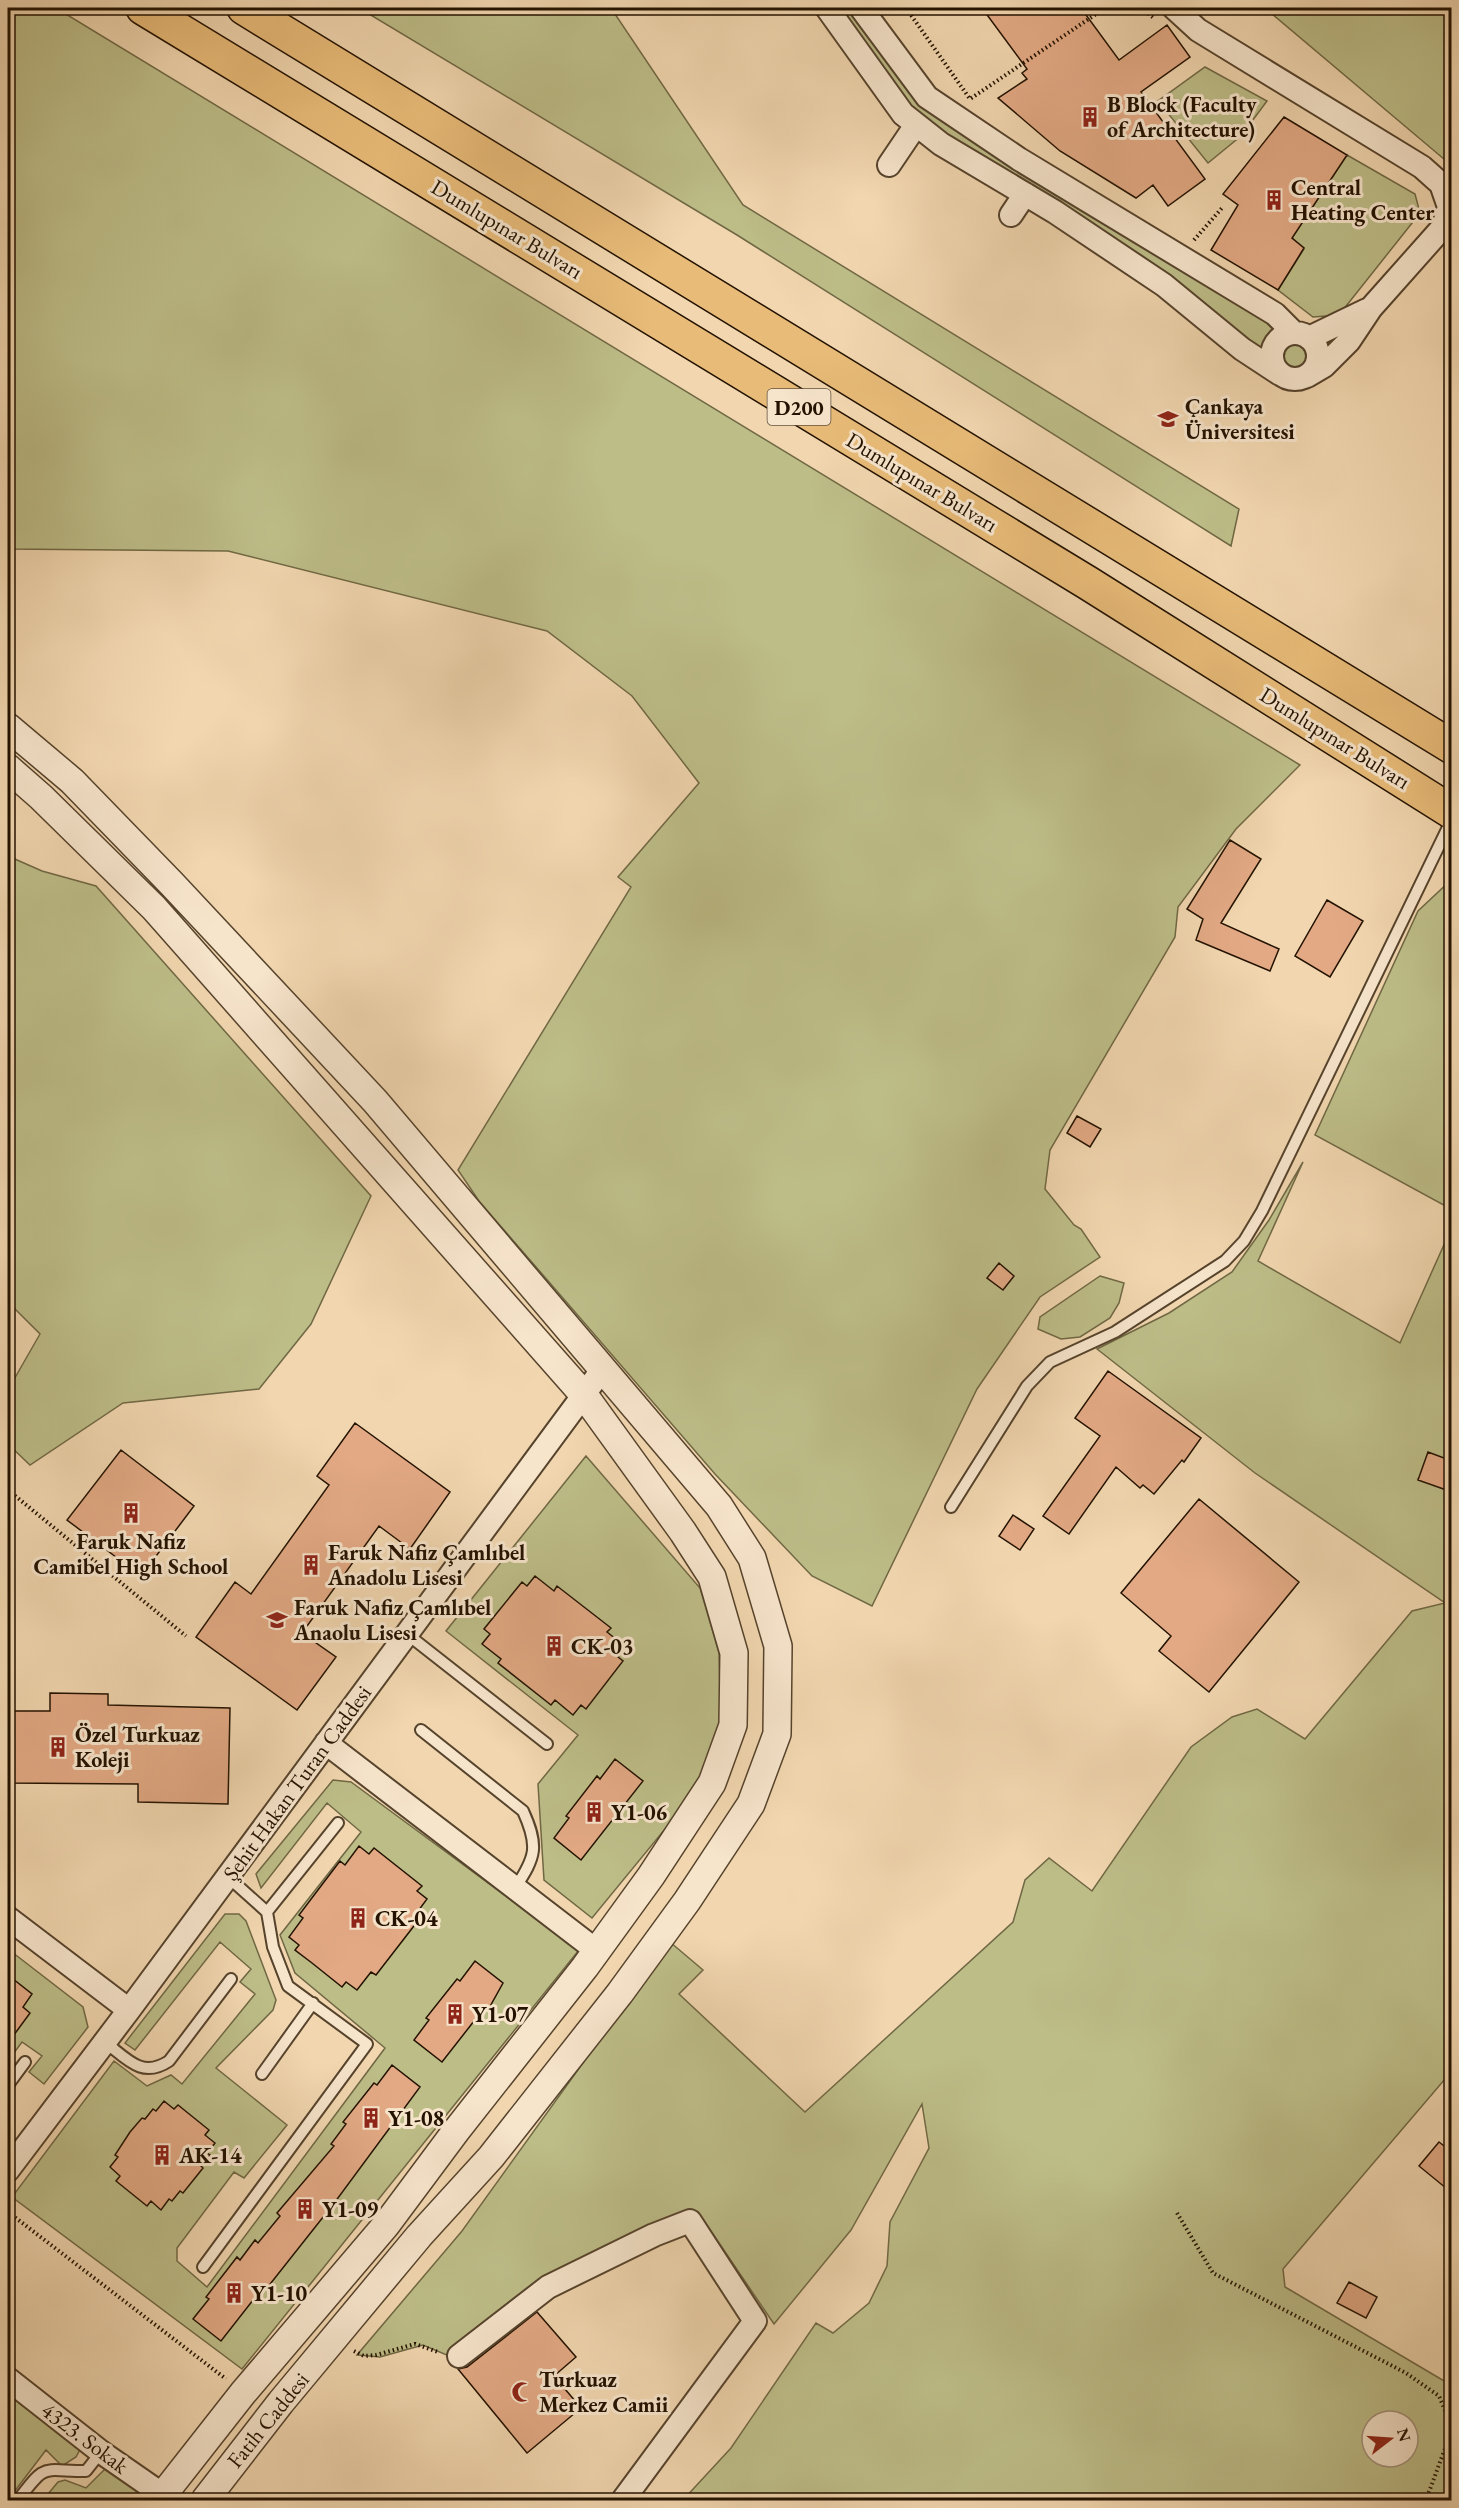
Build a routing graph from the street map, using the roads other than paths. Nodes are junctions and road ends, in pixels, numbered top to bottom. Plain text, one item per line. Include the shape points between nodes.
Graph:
1 (143, 8) edge
2 (244, 8) edge
3 (827, 8) edge
4 (861, 8) edge
5 (1166, 15) edge
6 (916, 125) junction
7 (889, 165) dead end
8 (1025, 194) junction
9 (1011, 215) dead end
10 (1371, 308) junction
11 (1301, 336) junction
12 (1280, 374) junction
13 (1307, 376) junction
14 (8, 727) edge
15 (1452, 747) edge
16 (8, 768) edge
17 (1452, 812) edge
18 (1452, 819) edge
19 (602, 1370) junction
20 (584, 1395) junction
21 (951, 1507) dead end
22 (407, 1634) junction
23 (421, 1730) dead end
24 (326, 1743) junction
25 (547, 1744) dead end
26 (338, 1823) dead end
27 (228, 1877) junction
28 (515, 1888) junction
29 (267, 1912) junction
30 (8, 1918) edge
31 (597, 1951) junction
32 (231, 1979) dead end
33 (313, 2003) junction
34 (129, 2010) junction
35 (105, 2042) junction
36 (25, 2062) dead end
37 (262, 2074) dead end
38 (8, 2085) edge
39 (8, 2170) edge
40 (203, 2267) dead end
41 (459, 2356) road end
42 (8, 2379) edge
43 (101, 2452) junction
44 (161, 2498) edge
45 (18, 2500) edge
46 (205, 2500) edge
47 (622, 2500) edge

1 - 17 highway, Dumlupınar Bulvarı / D200 via 1088,583
2 - 15 highway, D200
3 - 6 street via 903,114
4 - 11 street via 927,97 1019,159 1275,314
5 - 10 street via 1198,30 1422,168 1441,184 1449,207 1443,227
6 - 7 street
6 - 8 street via 940,144
8 - 9 street
8 - 12 street via 1164,285 1242,349
10 - 11 street via 1352,320
10 - 13 street via 1349,341 1324,366
11 - 12 street via 1280,339 1272,352
11 - 13 street via 1314,344 1317,358
12 - 13 street via 1293,379
14 - 19 street, Fatih Caddesi via 87,797 375,1101
16 - 20 street via 154,908
18 - 21 lane via 1244,1242 1225,1261 1115,1332 1050,1362 1027,1386
19 - 20 street, Şehit Hakan Turan Caddesi
19 - 46 street, Fatih Caddesi via 719,1506 752,1558 778,1646 777,1734 751,1803 620,1994 491,2157 418,2236
20 - 22 street, Şehit Hakan Turan Caddesi
20 - 31 street via 712,1576 734,1653 733,1725 712,1783
22 - 24 street, Şehit Hakan Turan Caddesi
22 - 25 lane
23 - 28 lane via 523,1811 533,1847 531,1864
24 - 27 street, Şehit Hakan Turan Caddesi
24 - 28 street
26 - 29 lane
27 - 29 lane
27 - 34 street, Şehit Hakan Turan Caddesi
28 - 31 street
29 - 33 lane via 273,1947 288,1986
30 - 34 street
31 - 44 street via 386,2225 243,2393
32 - 35 lane via 169,2061 157,2069 145,2070
33 - 37 lane
33 - 40 lane via 367,2044
34 - 35 street, Şehit Hakan Turan Caddesi
35 - 39 street, Şehit Hakan Turan Caddesi
36 - 38 lane
41 - 47 street via 548,2287 654,2235 690,2222 755,2321
42 - 43 street, 4323. Sokak
43 - 44 street, 4323. Sokak
43 - 45 lane via 86,2471 54,2468 43,2472

